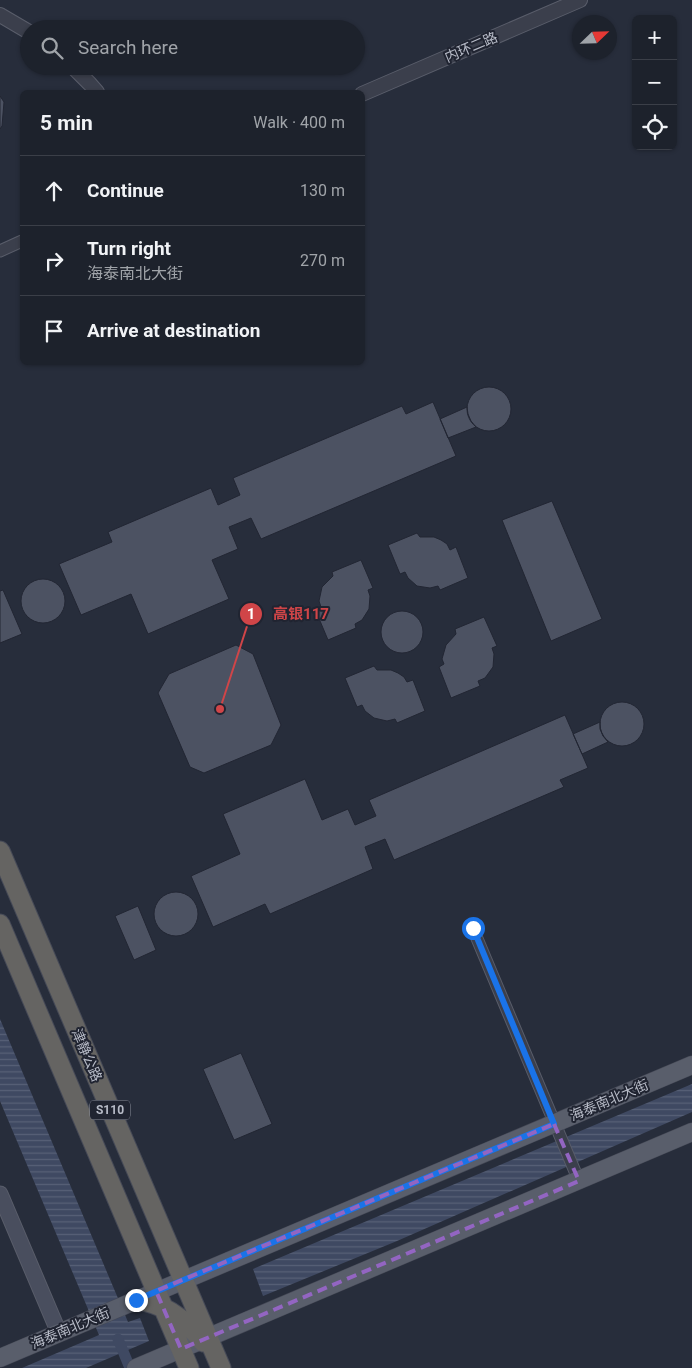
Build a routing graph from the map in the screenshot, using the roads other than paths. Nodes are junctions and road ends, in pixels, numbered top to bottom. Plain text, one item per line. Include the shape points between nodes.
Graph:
1 (580, 0) edge
2 (0, 14) edge
3 (20, 26) edge
4 (81, 75) edge
5 (95, 90) edge
6 (365, 93) edge
7 (20, 242) edge
8 (0, 251) edge
9 (0, 851) edge
10 (0, 924) edge
11 (473, 928) dead end
12 (692, 1065) edge
13 (556, 1129) junction
14 (692, 1132) edge
15 (577, 1176) junction
16 (0, 1194) edge
17 (182, 1280) junction
18 (160, 1299) junction
19 (136, 1300) joint
20 (59, 1332) junction
21 (205, 1339) junction
22 (181, 1349) junction
23 (161, 1357) junction
24 (0, 1358) edge
25 (136, 1368) edge
26 (188, 1368) edge
27 (221, 1368) edge

1 - 6 street, 内环二路
2 - 3 street
4 - 5 street
7 - 8 street
9 - 17 highway, 津静公路 / S110
10 - 18 highway, 津静公路 / S110
11 - 13 street
12 - 13 main road, 海泰南北大街
13 - 15 street
13 - 17 main road, 海泰南北大街
14 - 15 main road
15 - 21 main road
16 - 20 main road
17 - 18 main road, 海泰南北大街
17 - 21 highway, 津静公路 / S110
18 - 19 highway
18 - 21 highway
18 - 22 highway, 津静公路 / S110
19 - 20 main road, 海泰南北大街
20 - 24 main road, 海泰南北大街
21 - 22 main road
21 - 27 highway, 津静公路 / S110
22 - 23 main road
22 - 26 highway, 津静公路 / S110
23 - 25 main road
23 - 26 main road via 177,1359

